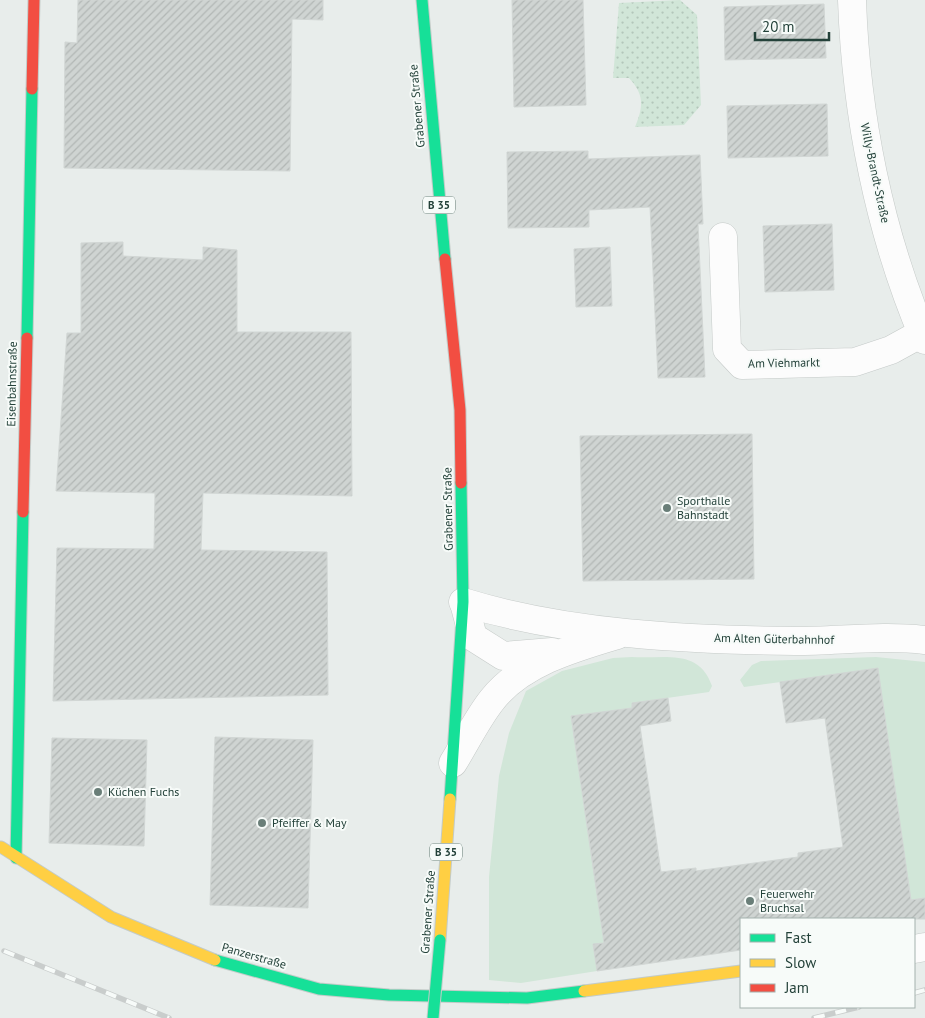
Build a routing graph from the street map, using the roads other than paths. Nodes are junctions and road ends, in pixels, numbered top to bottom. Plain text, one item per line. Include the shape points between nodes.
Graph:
1 (34, 0) edge
2 (422, 0) edge
3 (852, 0) edge
4 (723, 237) dead end
5 (924, 336) edge
6 (463, 602) junction
7 (623, 633) junction
8 (925, 640) edge
9 (562, 652) junction
10 (453, 763) junction
11 (0, 846) edge
12 (16, 858) junction
13 (740, 971) edge
14 (433, 1018) edge

1 - 12 street, Eisenbahnstraße
2 - 6 street, Grabener Straße / B 35 via 460,410
3 - 5 street, Willy-Brandt-Straße via 854,56 868,151 891,246
4 - 5 street, Am Viehmarkt via 726,349 742,364 855,362
6 - 7 street, Am Alten Güterbahnhof via 498,613
6 - 9 street, Am Alten Güterbahnhof via 473,637 503,656
6 - 10 street, Grabener Straße / B 35
7 - 8 street, Am Alten Güterbahnhof via 789,641
7 - 9 street, Am Alten Güterbahnhof
9 - 10 street, Am Alten Güterbahnhof via 524,672 492,699
10 - 14 street, Grabener Straße / B 35, bridge
11 - 12 street, Panzerstraße
12 - 13 street, Panzerstraße via 111,916 212,959 319,989 388,995 527,998

